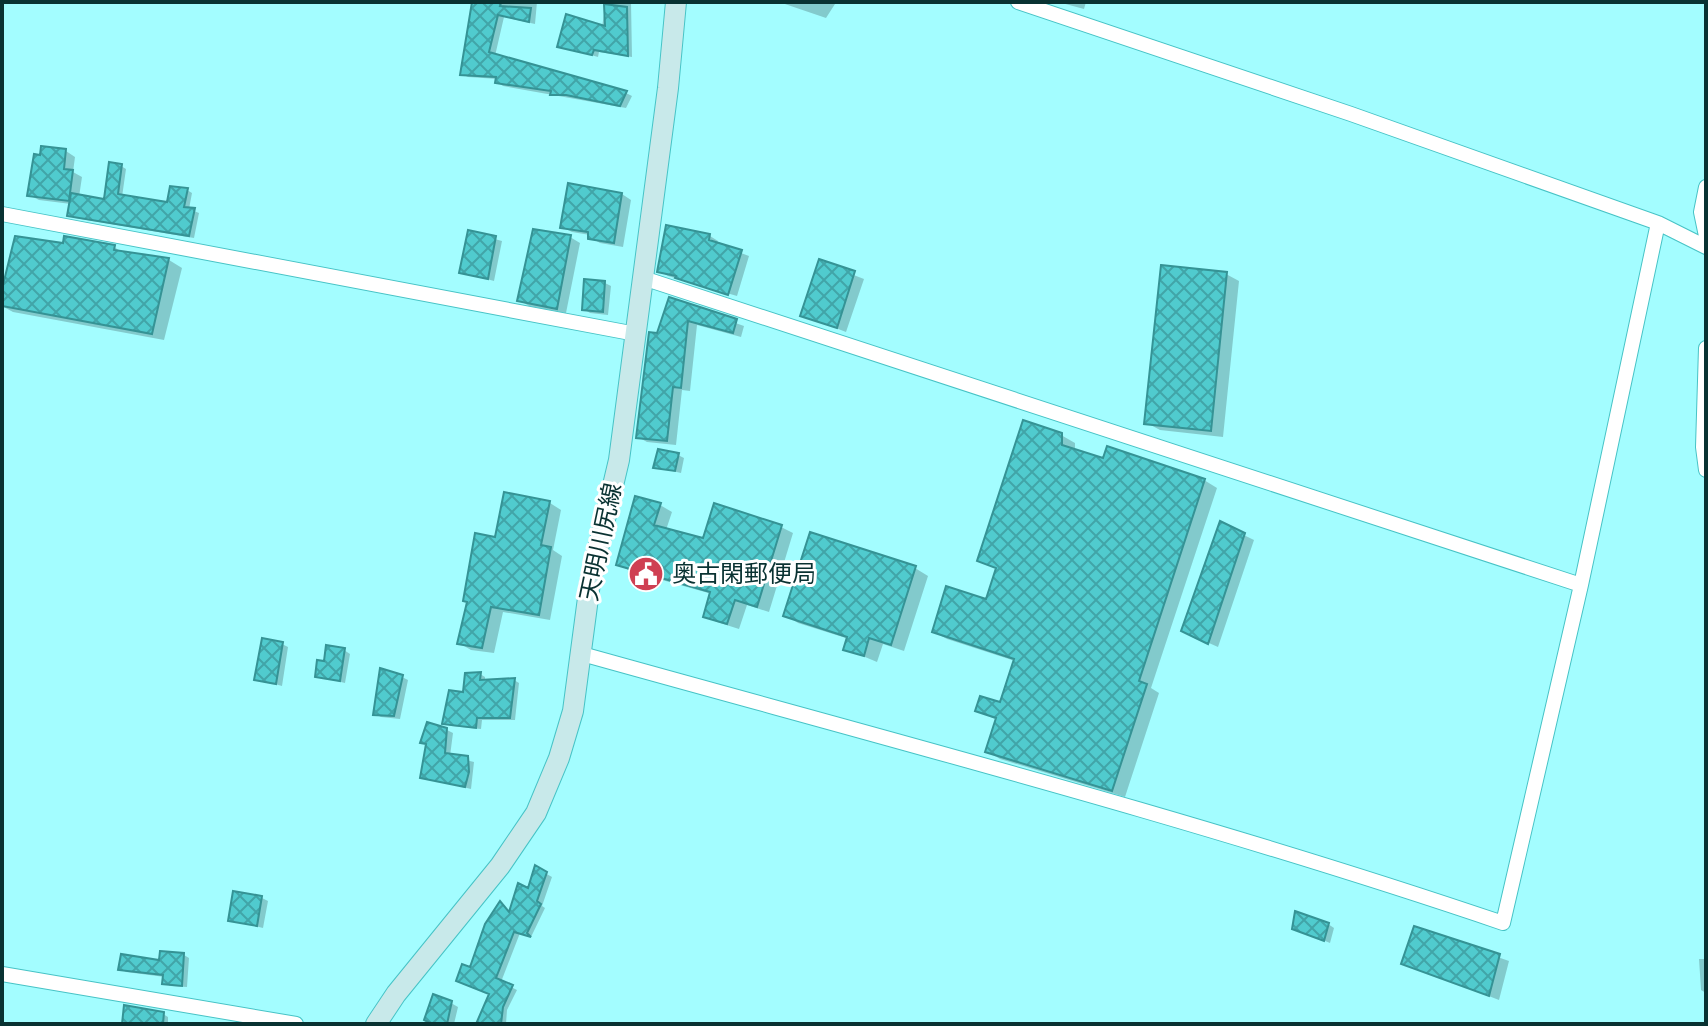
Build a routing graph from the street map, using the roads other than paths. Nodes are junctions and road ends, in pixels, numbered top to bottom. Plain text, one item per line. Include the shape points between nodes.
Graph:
1 (676, 2) edge
2 (1018, 2) edge
3 (1706, 187) edge
4 (2, 214) edge
5 (1658, 223) junction
6 (1706, 236) edge
7 (1706, 247) edge
8 (643, 278) junction
9 (636, 334) junction
10 (1706, 348) edge
11 (1706, 470) edge
12 (1581, 585) junction
13 (582, 654) junction
14 (2, 974) edge
15 (296, 1024) edge
16 (376, 1024) edge

1 - 8 main road, 天明川尻線
2 - 5 street
3 - 6 street via 1701,212
4 - 9 street
5 - 7 street
5 - 12 street
8 - 9 main road, 天明川尻線
8 - 12 street
9 - 13 main road, 天明川尻線 via 619,460 590,583
10 - 11 street
12 - 13 street via 1503,923 1123,804
13 - 16 main road, 天明川尻線 via 573,711 536,813
14 - 15 street

